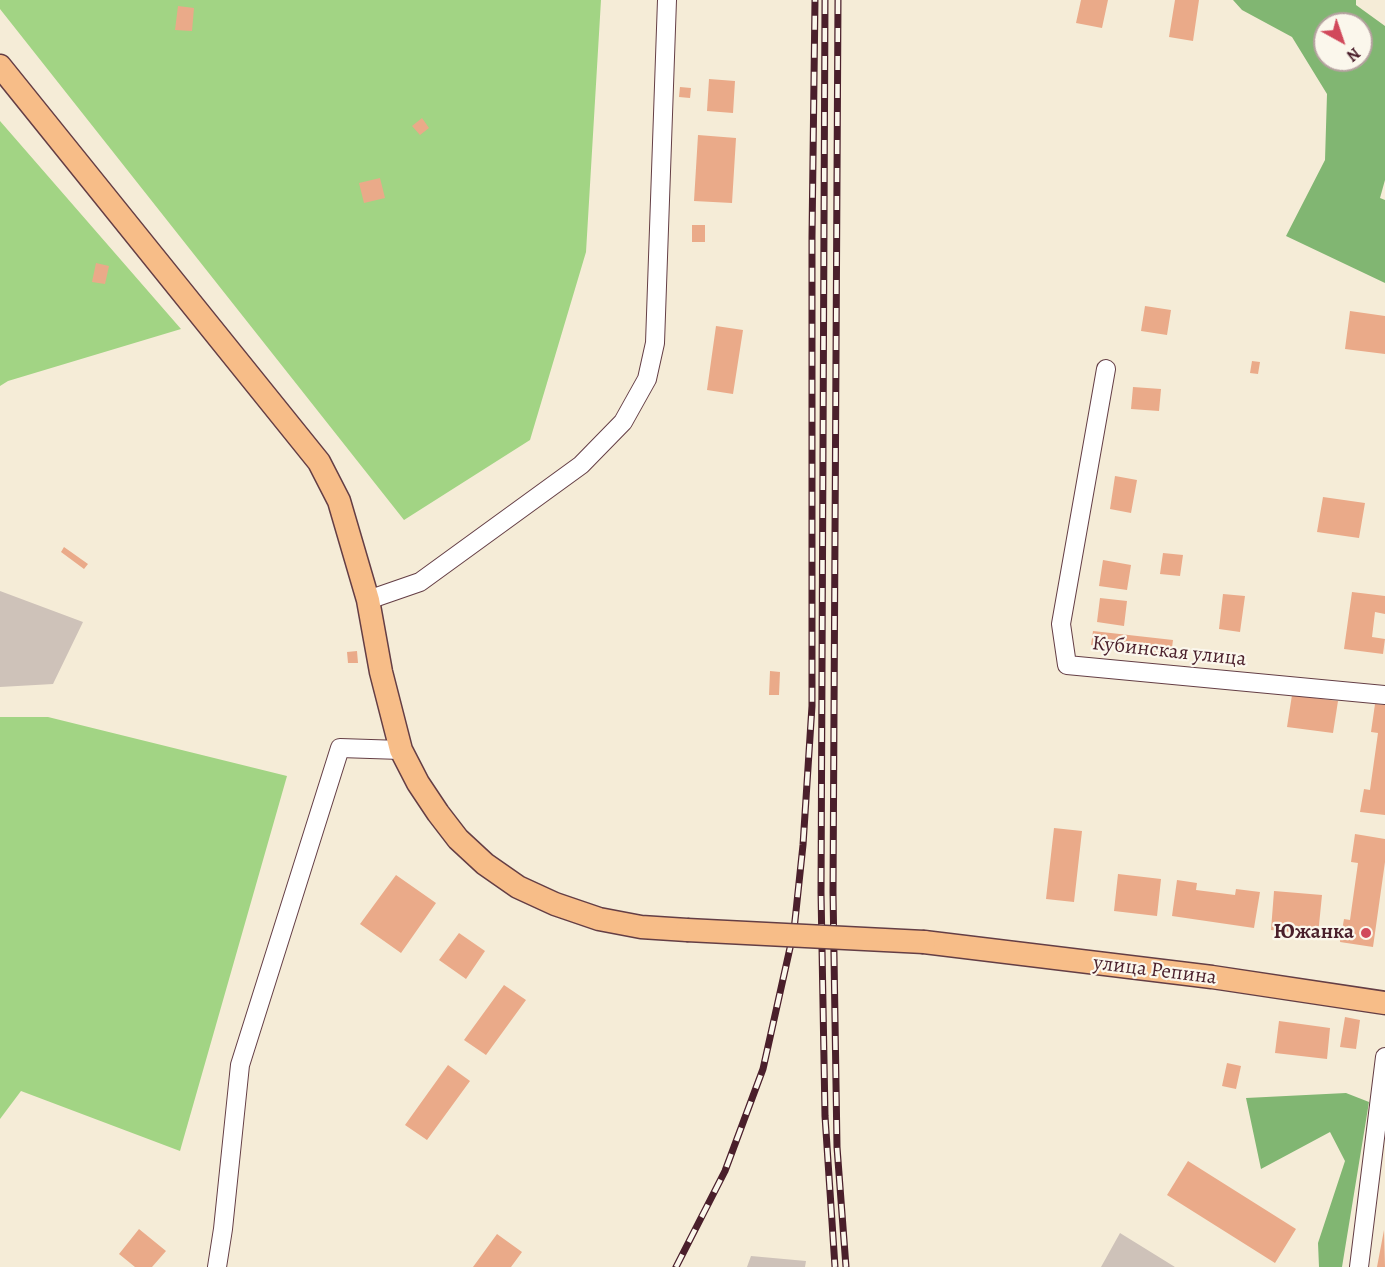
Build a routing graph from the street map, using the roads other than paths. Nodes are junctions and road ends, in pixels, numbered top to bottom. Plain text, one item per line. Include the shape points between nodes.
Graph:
1 (666, 0) edge
2 (0, 66) edge
3 (1106, 369) dead end
4 (368, 600) junction
5 (1385, 695) edge
6 (402, 750) junction
7 (1385, 1003) edge
8 (1385, 1057) edge
9 (217, 1267) edge
10 (1359, 1267) edge

1 - 4 street via 655,343 647,379 623,422 581,465 420,582
2 - 4 main road, улица Репина via 319,462 339,501
3 - 5 street, Кубинская улица via 1061,624 1067,664
4 - 6 main road, улица Репина via 381,672
6 - 7 main road, улица Репина, bridge via 438,813 485,864 555,904 599,919 641,927 924,942 1212,977
6 - 9 street via 340,748 240,1065
8 - 10 street

